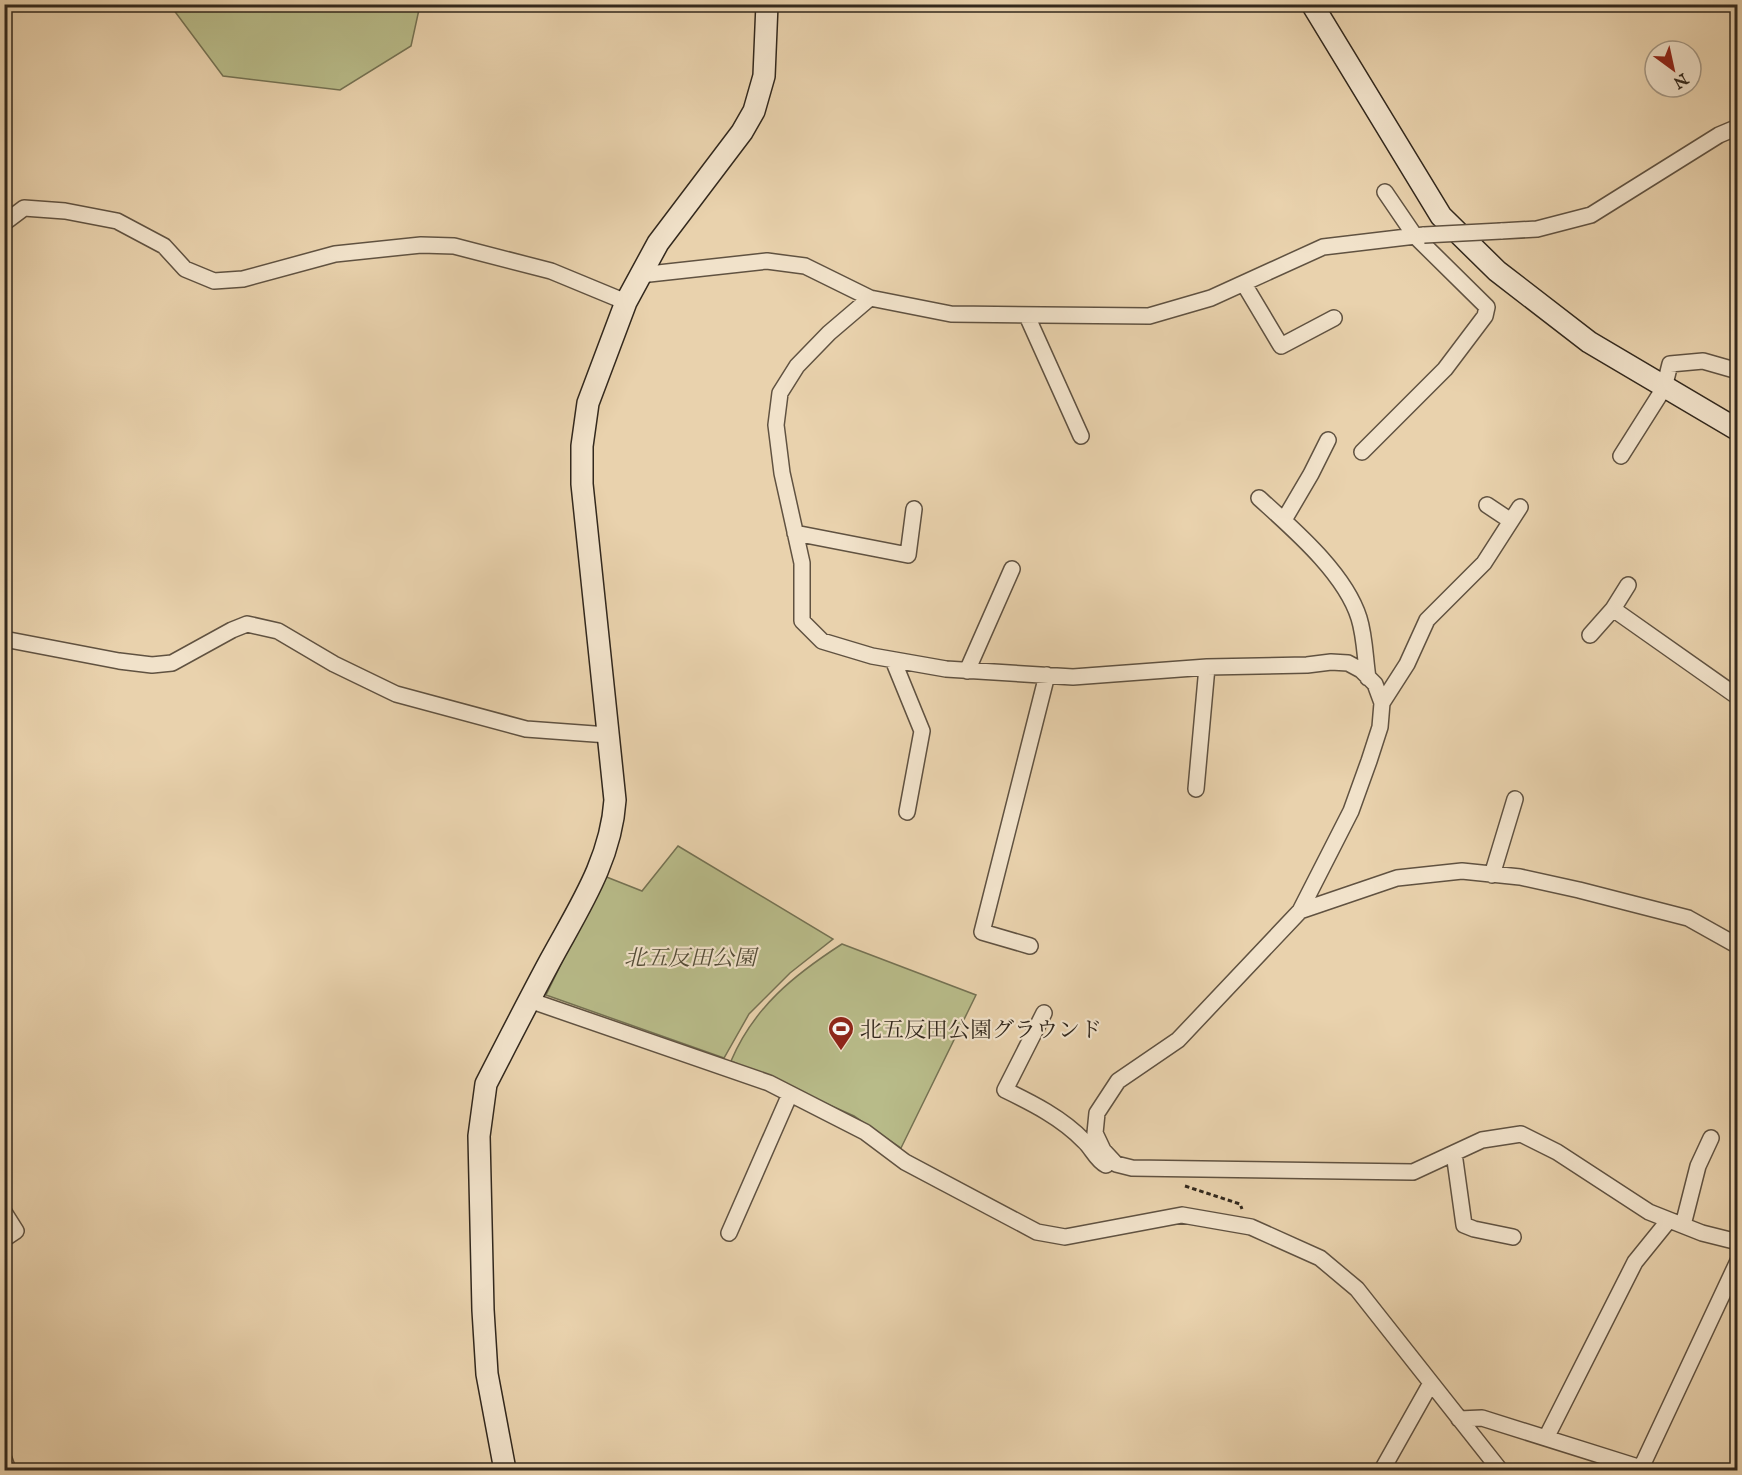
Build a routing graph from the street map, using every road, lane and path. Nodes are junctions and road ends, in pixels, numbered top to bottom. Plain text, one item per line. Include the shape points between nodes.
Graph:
1 (767, 4) edge
2 (1312, 4) edge
3 (1737, 126) edge
4 (1385, 192) dead end
5 (4, 223) edge
6 (1420, 236) junction
7 (640, 275) junction
8 (1244, 284) junction
9 (870, 298) junction
10 (626, 302) junction
11 (1027, 316) junction
12 (1334, 318) dead end
13 (1737, 370) edge
14 (1664, 388) junction
15 (1737, 430) edge
16 (1081, 436) dead end
17 (1328, 440) dead end
18 (1362, 452) dead end
19 (1621, 456) dead end
20 (1259, 498) dead end
21 (1487, 505) dead end
22 (1520, 507) dead end
23 (914, 509) dead end
24 (1284, 520) junction
25 (1511, 521) junction
26 (795, 533) junction
27 (1012, 569) dead end
28 (1628, 585) dead end
29 (1613, 609) junction
30 (1590, 635) dead end
31 (4, 639) edge
32 (893, 660) junction
33 (1207, 667) junction
34 (967, 670) junction
35 (1047, 675) junction
36 (1368, 678) junction
37 (1737, 696) edge
38 (1382, 704) junction
39 (608, 735) junction
40 (1196, 789) dead end
41 (1515, 799) dead end
42 (907, 812) dead end
43 (1492, 875) junction
44 (1300, 911) junction
45 (1030, 946) dead end
46 (1737, 946) edge
47 (530, 1000) junction
48 (1044, 1013) dead end
49 (790, 1094) junction
50 (1712, 1138) dead end
51 (1454, 1153) junction
52 (1126, 1166) junction
53 (1175, 1182) dead end
54 (4, 1212) edge
55 (1676, 1223) junction
56 (1251, 1227) junction
57 (729, 1233) dead end
58 (1513, 1237) dead end
59 (4, 1239) edge
60 (1737, 1242) edge
61 (1737, 1262) edge
62 (1431, 1383) junction
63 (1459, 1419) junction
64 (1546, 1438) junction
65 (4, 1459) edge
66 (8, 1470) edge
67 (506, 1470) edge
68 (1382, 1470) edge
69 (1499, 1470) edge

1 - 7 street via 764,76 754,111 657,243
2 - 14 street via 1441,216 1497,271 1542,307 1589,342
3 - 6 street, bridge via 1591,215 1537,229
4 - 6 street
5 - 10 street via 24,208 117,221 164,246 185,269 214,281 243,279 335,254 421,245 454,246 551,271
6 - 8 street via 1323,247
6 - 18 street via 1487,307 1485,316 1445,369
7 - 9 street via 767,261 805,266
7 - 10 street
8 - 11 street via 1149,316
8 - 12 street via 1281,346
9 - 11 street via 951,314
9 - 26 street via 797,366 780,393 776,425
10 - 39 street via 588,403 582,446 582,484
11 - 16 street
13 - 14 street via 1703,361 1670,364
14 - 15 street
14 - 19 street
17 - 24 street
20 - 24 street
21 - 25 street
22 - 25 street
23 - 26 street via 908,555
24 - 36 street via 1345,587 1359,619
25 - 38 street via 1484,563 1426,620 1407,664
26 - 32 street via 802,563 802,621 822,641
27 - 34 street
28 - 29 street
29 - 30 street
29 - 37 street
31 - 39 street via 119,661 172,663 247,624 278,631 396,694 526,729
32 - 34 street
32 - 42 street via 922,731
33 - 35 street via 1074,677
33 - 36 street via 1348,663
33 - 40 street
34 - 35 street
35 - 45 street via 982,932
36 - 38 street via 1375,684
38 - 44 street via 1380,727 1351,811
39 - 47 street via 615,800 606,851
41 - 43 street
43 - 44 street via 1462,872 1397,878
43 - 46 street via 1580,890 1689,918
44 - 52 street via 1178,1040 1118,1081 1097,1113 1095,1132 1103,1150 1116,1164
47 - 49 street via 769,1083
47 - 67 street via 486,1084 479,1136 487,1374
48 - 52 street via 1005,1089 1043,1109 1084,1140 1101,1163 1120,1172
49 - 56 street via 865,1132 905,1162 1037,1232 1065,1237 1182,1215
49 - 57 street
50 - 55 street
51 - 52 street via 1413,1172
51 - 55 street via 1482,1140 1521,1134 1557,1152 1649,1212
51 - 58 street via 1464,1225
53 - 56 path via 1240,1204
54 - 59 street via 16,1231
55 - 60 street
55 - 64 street via 1635,1262
56 - 62 street via 1320,1258 1356,1288
61 - 64 street via 1641,1468
62 - 63 street
62 - 68 street
63 - 64 street via 1482,1418
63 - 69 street
65 - 66 street

